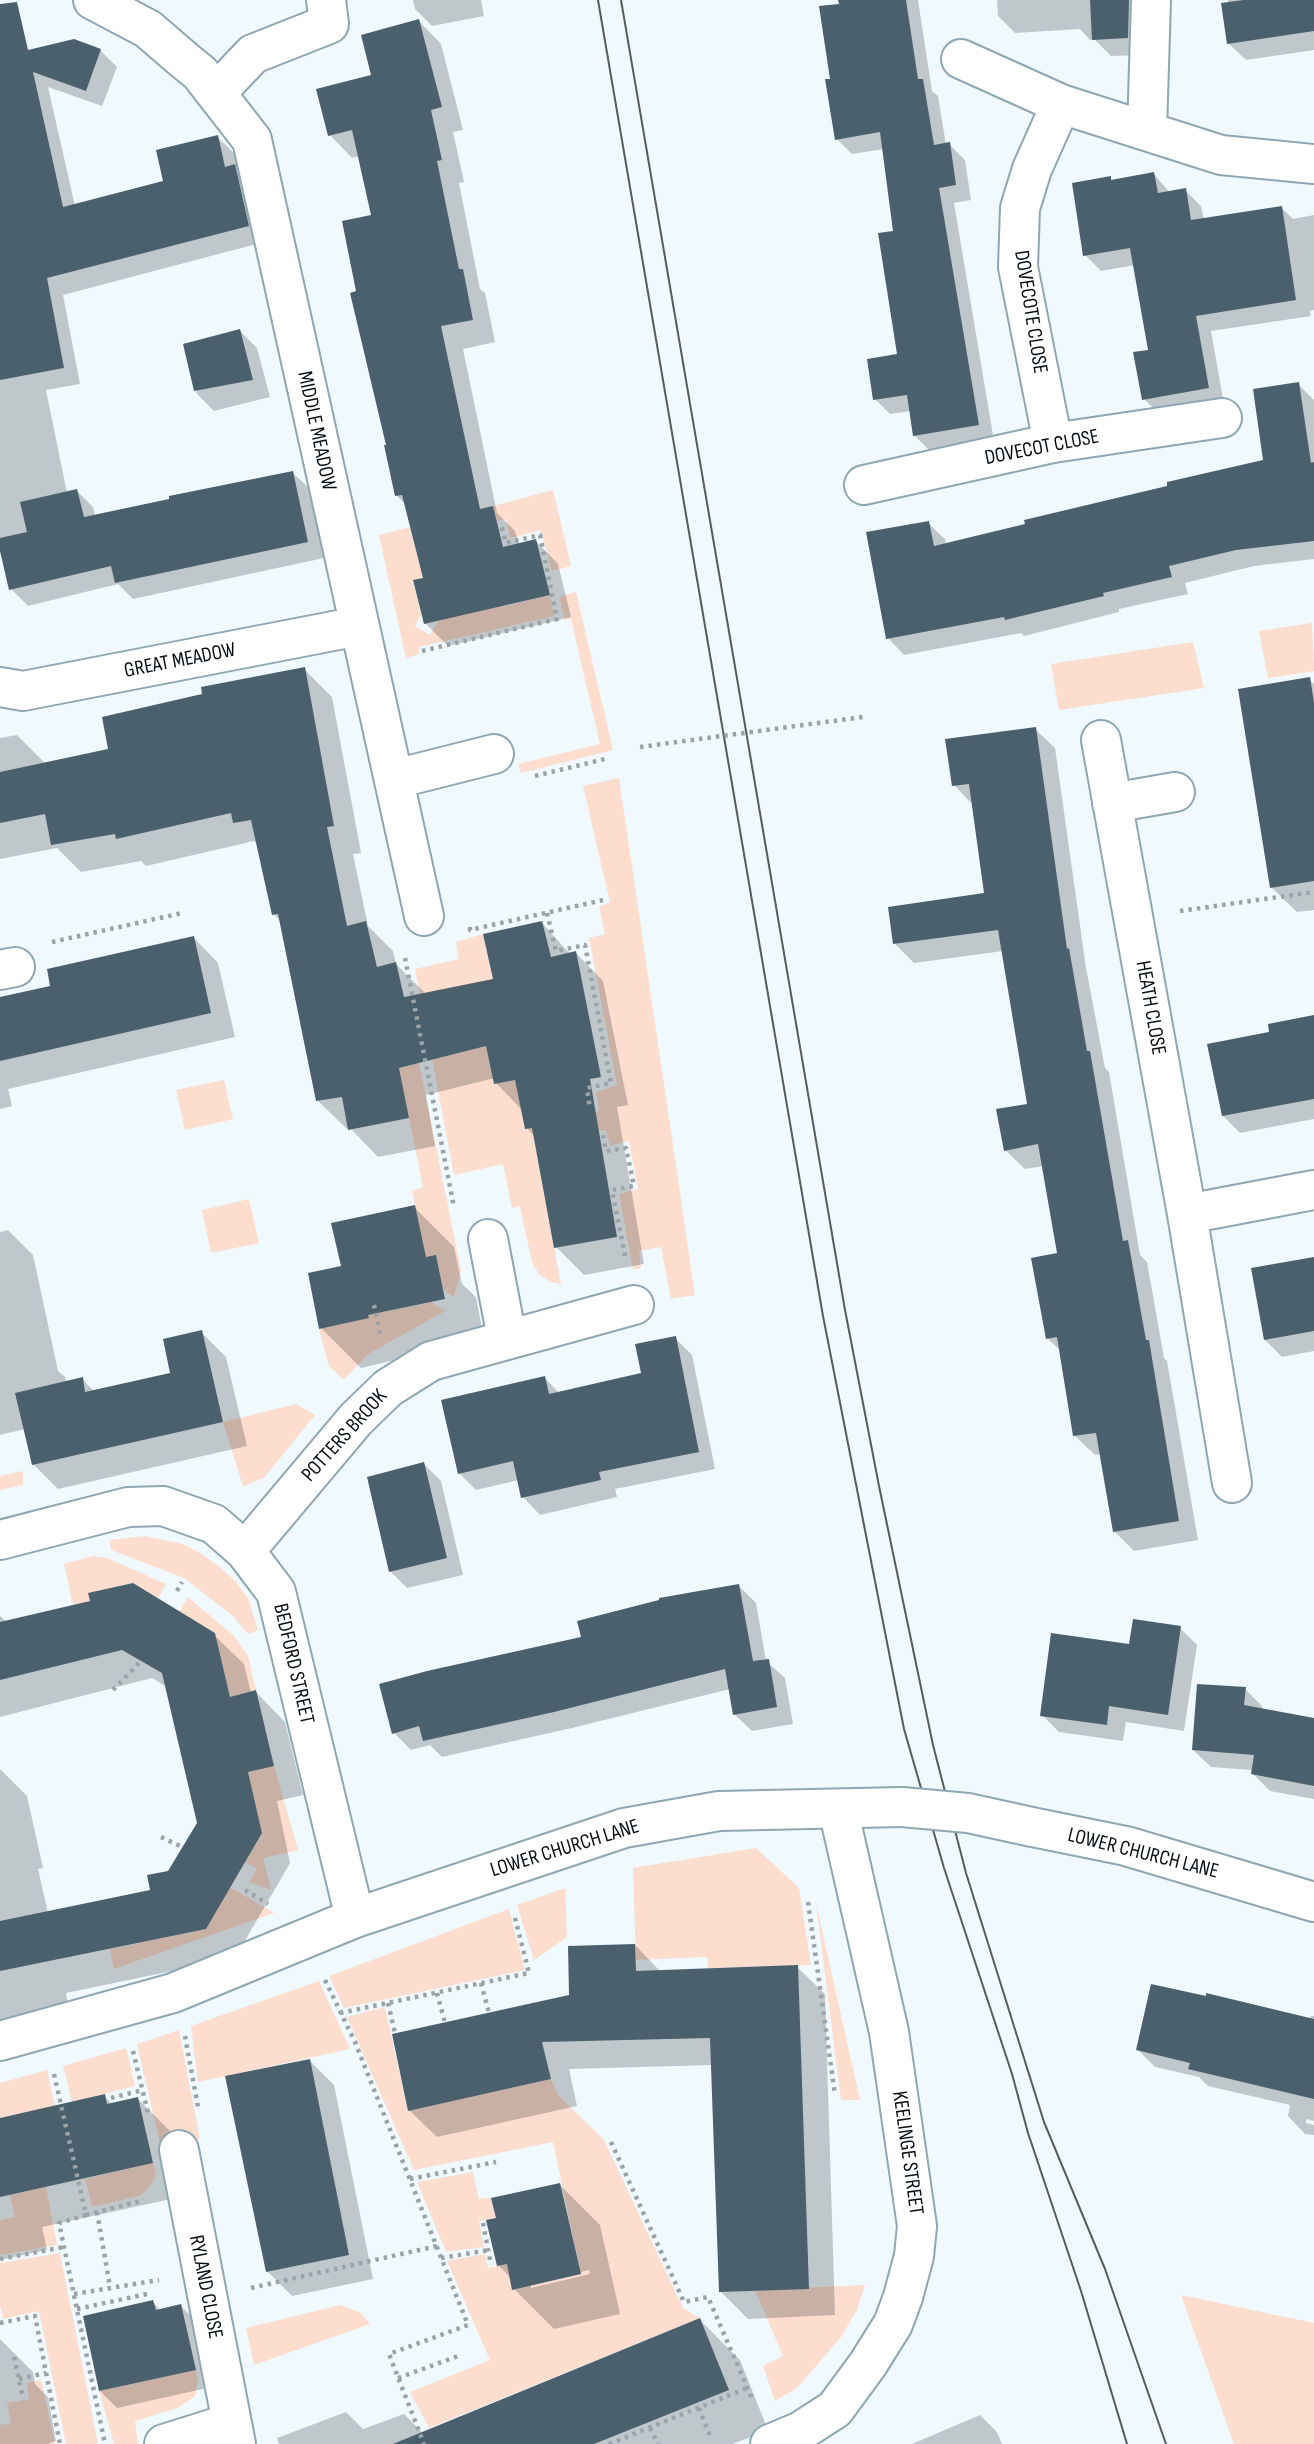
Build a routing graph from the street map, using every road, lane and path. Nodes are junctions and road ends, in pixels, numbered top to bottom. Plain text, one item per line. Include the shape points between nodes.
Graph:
1 (93, 0) edge
2 (326, 0) edge
3 (1151, 0) edge
4 (961, 59) dead end
5 (216, 93) junction
6 (1061, 104) junction
7 (1147, 131) junction
8 (1314, 164) edge
9 (1222, 418) dead end
10 (1053, 443) junction
11 (864, 485) dead end
12 (501, 525) dead end
13 (359, 626) junction
14 (422, 651) dead end
15 (0, 687) edge
16 (863, 717) dead end
17 (1101, 740) dead end
18 (640, 747) dead end
19 (494, 754) dead end
20 (609, 758) dead end
21 (395, 779) junction
22 (523, 779) dead end
23 (1175, 792) dead end
24 (1112, 803) junction
25 (1314, 892) edge
26 (603, 900) dead end
27 (182, 913) dead end
28 (547, 913) junction
29 (424, 915) dead end
30 (1134, 918) junction
31 (468, 919) dead end
32 (405, 956) dead end
33 (8, 969) edge
34 (590, 1110) dead end
35 (603, 1135) dead end
36 (1314, 1190) edge
37 (1187, 1214) junction
38 (456, 1215) dead end
39 (488, 1239) dead end
40 (374, 1305) dead end
41 (634, 1305) joint
42 (507, 1338) junction
43 (384, 1343) dead end
44 (1232, 1483) dead end
45 (0, 1539) edge
46 (245, 1551) junction
47 (182, 1582) dead end
48 (177, 1591) dead end
49 (141, 1661) dead end
50 (113, 1690) dead end
51 (838, 1808) junction
52 (161, 1837) dead end
53 (182, 1847) dead end
54 (807, 1895) dead end
55 (1314, 1902) edge
56 (512, 1907) dead end
57 (355, 1918) junction
58 (320, 1970) dead end
59 (481, 1983) junction
60 (438, 1993) junction
61 (388, 2003) junction
62 (340, 2013) junction
63 (489, 2013) dead end
64 (444, 2023) dead end
65 (184, 2028) dead end
66 (395, 2033) dead end
67 (0, 2041) edge
68 (53, 2068) dead end
69 (143, 2091) dead end
70 (835, 2095) dead end
71 (111, 2098) dead end
72 (200, 2118) dead end
73 (611, 2141) dead end
74 (180, 2150) dead end
75 (496, 2162) dead end
76 (410, 2179) junction
77 (86, 2215) junction
78 (483, 2223) dead end
79 (437, 2246) junction
80 (64, 2247) junction
81 (489, 2250) junction
82 (442, 2258) junction
83 (0, 2259) edge
84 (491, 2265) dead end
85 (244, 2289) dead end
86 (74, 2294) junction
87 (147, 2294) dead end
88 (77, 2309) junction
89 (0, 2323) edge
90 (461, 2355) dead end
91 (14, 2357) dead end
92 (46, 2374) junction
93 (398, 2378) junction
94 (19, 2379) junction
95 (747, 2388) junction
96 (23, 2398) dead end
97 (699, 2408) junction
98 (756, 2409) dead end
99 (650, 2428) junction
100 (233, 2434) edge
101 (710, 2436) dead end
102 (60, 2444) edge
103 (105, 2444) edge
104 (164, 2444) edge
105 (424, 2444) edge
106 (609, 2444) edge
107 (658, 2444) edge
108 (770, 2444) edge

1 - 5 street, MIDDLE MEADOW via 148,29 200,73
2 - 5 street via 329,24 253,54
3 - 7 street
4 - 6 street
5 - 13 street, MIDDLE MEADOW via 252,140
6 - 7 street
6 - 10 street, DOVECOTE CLOSE via 1020,208 1018,267
7 - 8 street via 1221,155
9 - 10 street, DOVECOT CLOSE
10 - 11 street, DOVECOT CLOSE
12 - 14 path via 506,543 540,535 557,619
13 - 15 street, GREAT MEADOW via 23,691
13 - 21 street, MIDDLE MEADOW
16 - 18 path, bridge
17 - 24 street, HEATH CLOSE
19 - 21 street
20 - 22 path
21 - 29 street, MIDDLE MEADOW
23 - 24 street
24 - 30 street, HEATH CLOSE
25 - 30 path
26 - 28 path
27 - 33 path via 24,948
28 - 31 path via 470,930
28 - 34 path via 556,951 585,945 611,1083 587,1088
30 - 37 street, HEATH CLOSE
32 - 38 path
35 - 41 path via 606,1152 626,1148 634,1186 612,1190
36 - 37 street
37 - 44 street, HEATH CLOSE
39 - 42 street
40 - 43 path
41 - 42 street, POTTERS BROOK
42 - 46 street, POTTERS BROOK via 431,1361 388,1388 356,1419
45 - 46 street, BEDFORD STREET via 128,1507 163,1506 214,1524
46 - 57 street, BEDFORD STREET via 275,1592
47 - 48 path
49 - 50 path
51 - 55 street, LOWER CHURCH LANE, bridge via 968,1813 1126,1846
51 - 57 street, LOWER CHURCH LANE via 719,1811 624,1828
51 - 108 street, KEELINGE STREET via 889,2032 917,2226 914,2256 893,2323 835,2409
52 - 53 path
54 - 70 path
56 - 59 path, LOWER CHURCH LANE via 529,1973
57 - 67 street, LOWER CHURCH LANE via 173,1993
58 - 62 path
59 - 60 path, LOWER CHURCH LANE
59 - 63 path
60 - 61 path, LOWER CHURCH LANE
60 - 64 path
61 - 62 path, LOWER CHURCH LANE
61 - 66 path
62 - 76 path
65 - 72 path
68 - 77 path
69 - 71 path
73 - 95 path via 684,2302 708,2297
74 - 100 street, RYLAND CLOSE
75 - 76 path
76 - 79 path
77 - 80 path via 59,2223
77 - 86 path via 97,2212 110,2287
78 - 81 path
79 - 82 path
79 - 85 path
80 - 83 path
80 - 86 path
81 - 82 path
81 - 84 path
82 - 93 path via 468,2325 389,2354
86 - 88 path
87 - 88 path
88 - 103 path
89 - 92 path via 35,2316
90 - 93 path
91 - 94 path
92 - 94 path
92 - 102 path
93 - 105 path
94 - 96 path
95 - 97 path
95 - 98 path
97 - 99 path
97 - 101 path
99 - 106 path
99 - 107 path
100 - 104 street, RYLAND CLOSE

